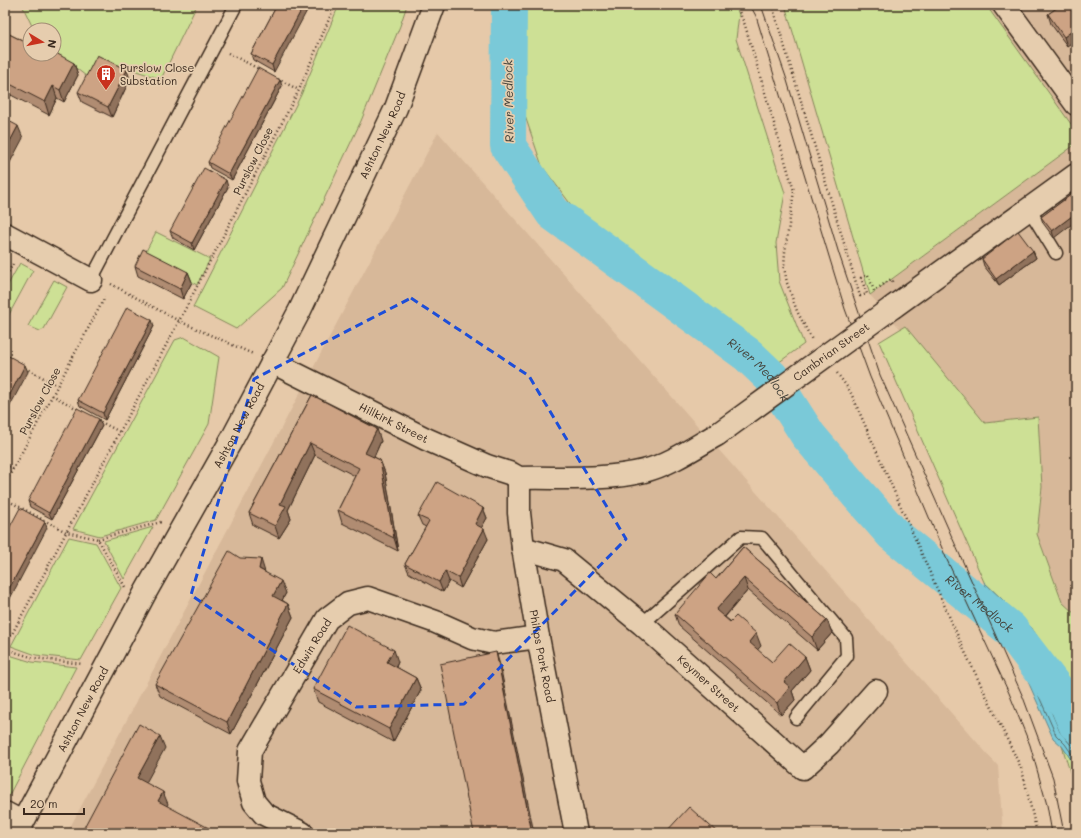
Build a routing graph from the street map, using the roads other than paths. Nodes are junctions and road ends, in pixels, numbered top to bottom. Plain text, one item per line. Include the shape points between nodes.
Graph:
1 (236, 5) edge
2 (434, 5) edge
3 (1004, 5) edge
4 (1076, 104) edge
5 (1076, 175) edge
6 (1029, 209) junction
7 (5, 234) edge
8 (1056, 253) dead end
9 (99, 279) joint
10 (272, 362) junction
11 (518, 478) junction
12 (523, 548) junction
13 (642, 624) junction
14 (538, 637) junction
15 (876, 691) dead end
16 (796, 718) dead end
17 (15, 823) edge
18 (302, 833) edge
19 (576, 833) edge

1 - 9 lane
2 - 10 street, Ashton New Road via 396,108 300,310
3 - 4 street
5 - 6 street, Cambrian Street
6 - 8 lane
6 - 11 street, Cambrian Street, bridge via 718,434 676,458 645,471 610,476
7 - 9 street
10 - 11 street, Hillkirk Street via 426,439
10 - 17 street, Ashton New Road via 106,666
11 - 12 street, Philips Park Road
12 - 13 street, Keymer Street via 564,560
12 - 14 street, Philips Park Road
13 - 15 street, Keymer Street via 803,768 829,744
13 - 16 lane via 741,537 762,538 846,638 847,656
14 - 18 street, Edwin Road via 494,643 472,638 436,622 368,598 348,603 327,619 250,751 248,781 254,802 264,814
14 - 19 street, Philips Park Road

